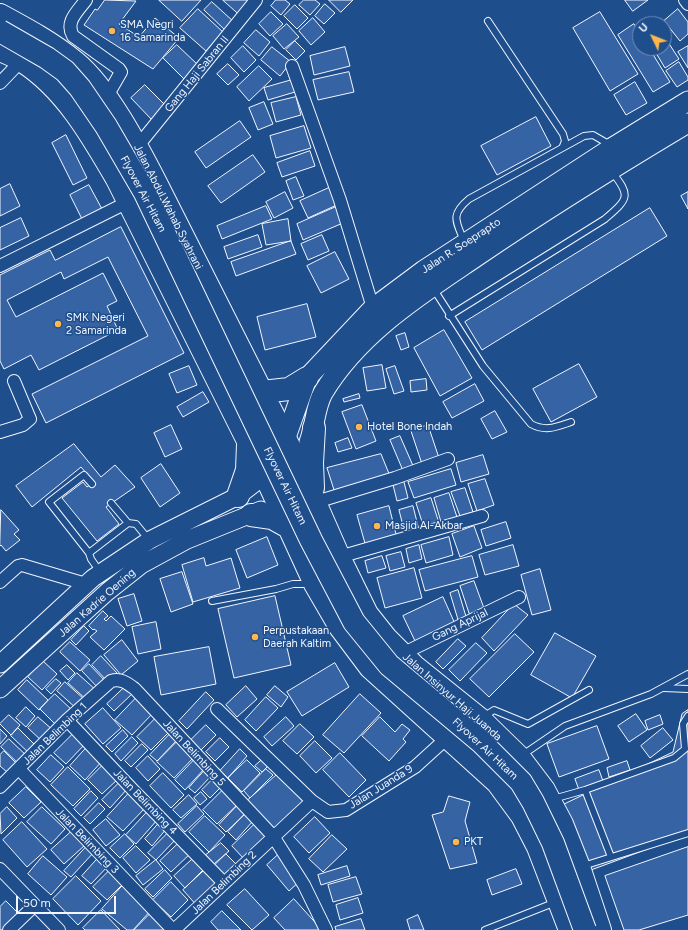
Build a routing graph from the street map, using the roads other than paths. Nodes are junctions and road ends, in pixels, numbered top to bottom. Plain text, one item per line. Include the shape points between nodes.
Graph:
1 (86, 0) edge
2 (256, 0) edge
3 (685, 0) edge
4 (688, 4) edge
5 (0, 15) edge
6 (488, 21) dead end
7 (0, 31) edge
8 (0, 50) edge
9 (22, 60) junction
10 (292, 66) dead end
11 (0, 83) edge
12 (106, 98) junction
13 (688, 101) edge
14 (688, 123) edge
15 (563, 146) junction
16 (137, 147) junction
17 (613, 147) junction
18 (610, 170) junction
19 (128, 202) junction
20 (465, 243) junction
21 (0, 266) edge
22 (198, 266) junction
23 (168, 282) junction
24 (432, 287) junction
25 (373, 308) junction
26 (449, 316) junction
27 (307, 378) junction
28 (14, 381) dead end
29 (262, 392) junction
30 (571, 422) dead end
31 (314, 428) junction
32 (0, 432) edge
33 (285, 440) junction
34 (248, 444) junction
35 (448, 459) dead end
36 (299, 466) junction
37 (265, 475) junction
38 (92, 484) dead end
39 (238, 496) junction
40 (315, 500) junction
41 (277, 501) junction
42 (111, 504) dead end
43 (251, 515) junction
44 (482, 516) dead end
45 (128, 523) junction
46 (290, 528) junction
47 (150, 540) junction
48 (89, 553) junction
49 (339, 557) junction
50 (101, 573) junction
51 (0, 582) edge
52 (86, 584) junction
53 (315, 584) junction
54 (519, 597) dead end
55 (212, 601) dead end
56 (402, 654) junction
57 (0, 664) edge
58 (688, 674) edge
59 (111, 681) joint
60 (662, 688) junction
61 (0, 689) edge
62 (688, 689) edge
63 (589, 690) dead end
64 (217, 709) dead end
65 (688, 716) edge
66 (480, 719) junction
67 (68, 720) junction
68 (448, 737) junction
69 (519, 757) junction
70 (19, 769) junction
71 (0, 787) edge
72 (586, 790) junction
73 (549, 800) junction
74 (312, 801) junction
75 (688, 833) edge
76 (272, 836) junction
77 (611, 857) junction
78 (579, 867) junction
79 (0, 869) edge
80 (224, 883) junction
81 (560, 900) junction
82 (35, 905) junction
83 (572, 929) edge
84 (9, 930) edge
85 (59, 930) edge
86 (174, 930) edge
87 (326, 930) edge
88 (485, 930) edge
89 (600, 930) edge

1 - 12 street via 71,21 70,30 73,36 121,72
2 - 16 street, Gang Haji Sabran II
3 - 4 street
5 - 12 highway, Jalan Abdul Wahab Syahrani via 36,35 75,62
6 - 15 lane via 563,134
7 - 83 highway, Flyover Air Hitam, bridge via 65,71 106,126 145,193 311,540 354,622 389,665 481,742 521,782 534,802 553,843
8 - 9 highway
9 - 11 street
9 - 19 highway via 46,80 72,108 95,141
10 - 25 street via 340,200
12 - 16 highway, Jalan Abdul Wahab Syahrani
13 - 17 main road, Jalan R. Soeprapto
14 - 18 main road, Jalan R. Soeprapto
15 - 17 lane via 584,136 593,135
15 - 20 lane via 459,207 456,221
16 - 22 highway, Jalan Abdul Wahab Syahrani
17 - 20 main road, Jalan R. Soeprapto
18 - 24 main road, Jalan R. Soeprapto via 533,218
18 - 26 lane via 626,192 620,206 605,219
19 - 21 street
19 - 23 highway via 149,252
20 - 25 main road, Jalan R. Soeprapto
22 - 23 highway
22 - 29 highway, Jalan Abdul Wahab Syahrani
23 - 34 highway via 180,314
24 - 26 lane
24 - 31 main road, Jalan R. Soeprapto via 383,323 338,373 323,394
25 - 27 main road, Jalan R. Soeprapto
26 - 30 lane via 483,366 531,424 551,429
27 - 29 highway via 289,389
27 - 33 main road, Jalan R. Soeprapto
28 - 32 street via 30,420 24,425
29 - 33 highway, Jalan Abdul Wahab Syahrani
31 - 36 main road, Jalan R. Soeprapto
31 - 40 highway via 312,463
33 - 36 highway, Jalan Abdul Wahab Syahrani
33 - 37 main road, Jalan R. Soeprapto
34 - 37 highway
34 - 39 highway via 247,470
35 - 40 street via 395,478
36 - 40 highway, Jalan Insinyur Haji Juanda
36 - 41 main road, Jalan R. Soeprapto
37 - 39 main road, Jalan Kadrie Oening
37 - 41 highway
38 - 48 lane via 84,475 49,502
39 - 47 main road, Jalan Kadrie Oening
40 - 49 highway, Jalan Insinyur Haji Juanda
41 - 43 main road, Jalan Kadrie Oening
41 - 46 highway
42 - 45 lane
43 - 46 highway via 272,518
43 - 61 main road, Jalan Kadrie Oening via 187,540 141,565 107,592
44 - 49 street
45 - 47 lane via 136,524
45 - 48 lane
46 - 53 highway
47 - 50 main road, Jalan Kadrie Oening
48 - 50 lane
49 - 56 highway, Jalan Insinyur Haji Juanda via 367,614
50 - 52 main road, Jalan Kadrie Oening
51 - 52 street via 22,565
52 - 57 main road, Jalan Kadrie Oening
53 - 55 lane via 293,584
53 - 68 highway via 340,627 370,667
54 - 56 street, Gang Aprijal
56 - 66 highway, Jalan Insinyur Haji Juanda
58 - 60 lane
59 - 67 street, Jalan Belimbing 1
59 - 76 street, Jalan Belimbing 5 via 123,680 135,689
60 - 62 lane
60 - 69 lane via 566,726
63 - 66 lane via 528,724 494,710
64 - 74 street, Jalan Juanda 9
65 - 72 lane via 683,724 685,749 682,753
66 - 69 highway, Jalan Insinyur Haji Juanda
67 - 70 street, Jalan Belimbing 1
67 - 80 street, Jalan Belimbing 4
68 - 74 street, Jalan Juanda 9 via 415,767 346,810 328,812
68 - 81 highway via 497,782 522,816
69 - 73 highway, Jalan Insinyur Haji Juanda
70 - 71 street, Jalan Belimbing 1
70 - 86 street, Jalan Belimbing 3
72 - 73 lane
72 - 77 lane
73 - 78 highway, Jalan Insinyur Haji Juanda via 562,824
74 - 76 street
75 - 77 lane
76 - 80 street, Jalan Belimbing 2
76 - 87 street, Jalan Belimbing 5 via 304,885
77 - 78 lane
78 - 89 highway, Jalan Insinyur Haji Juanda
79 - 82 street
80 - 86 street, Jalan Belimbing 2
81 - 83 highway
81 - 88 lane
82 - 84 street
82 - 85 street

